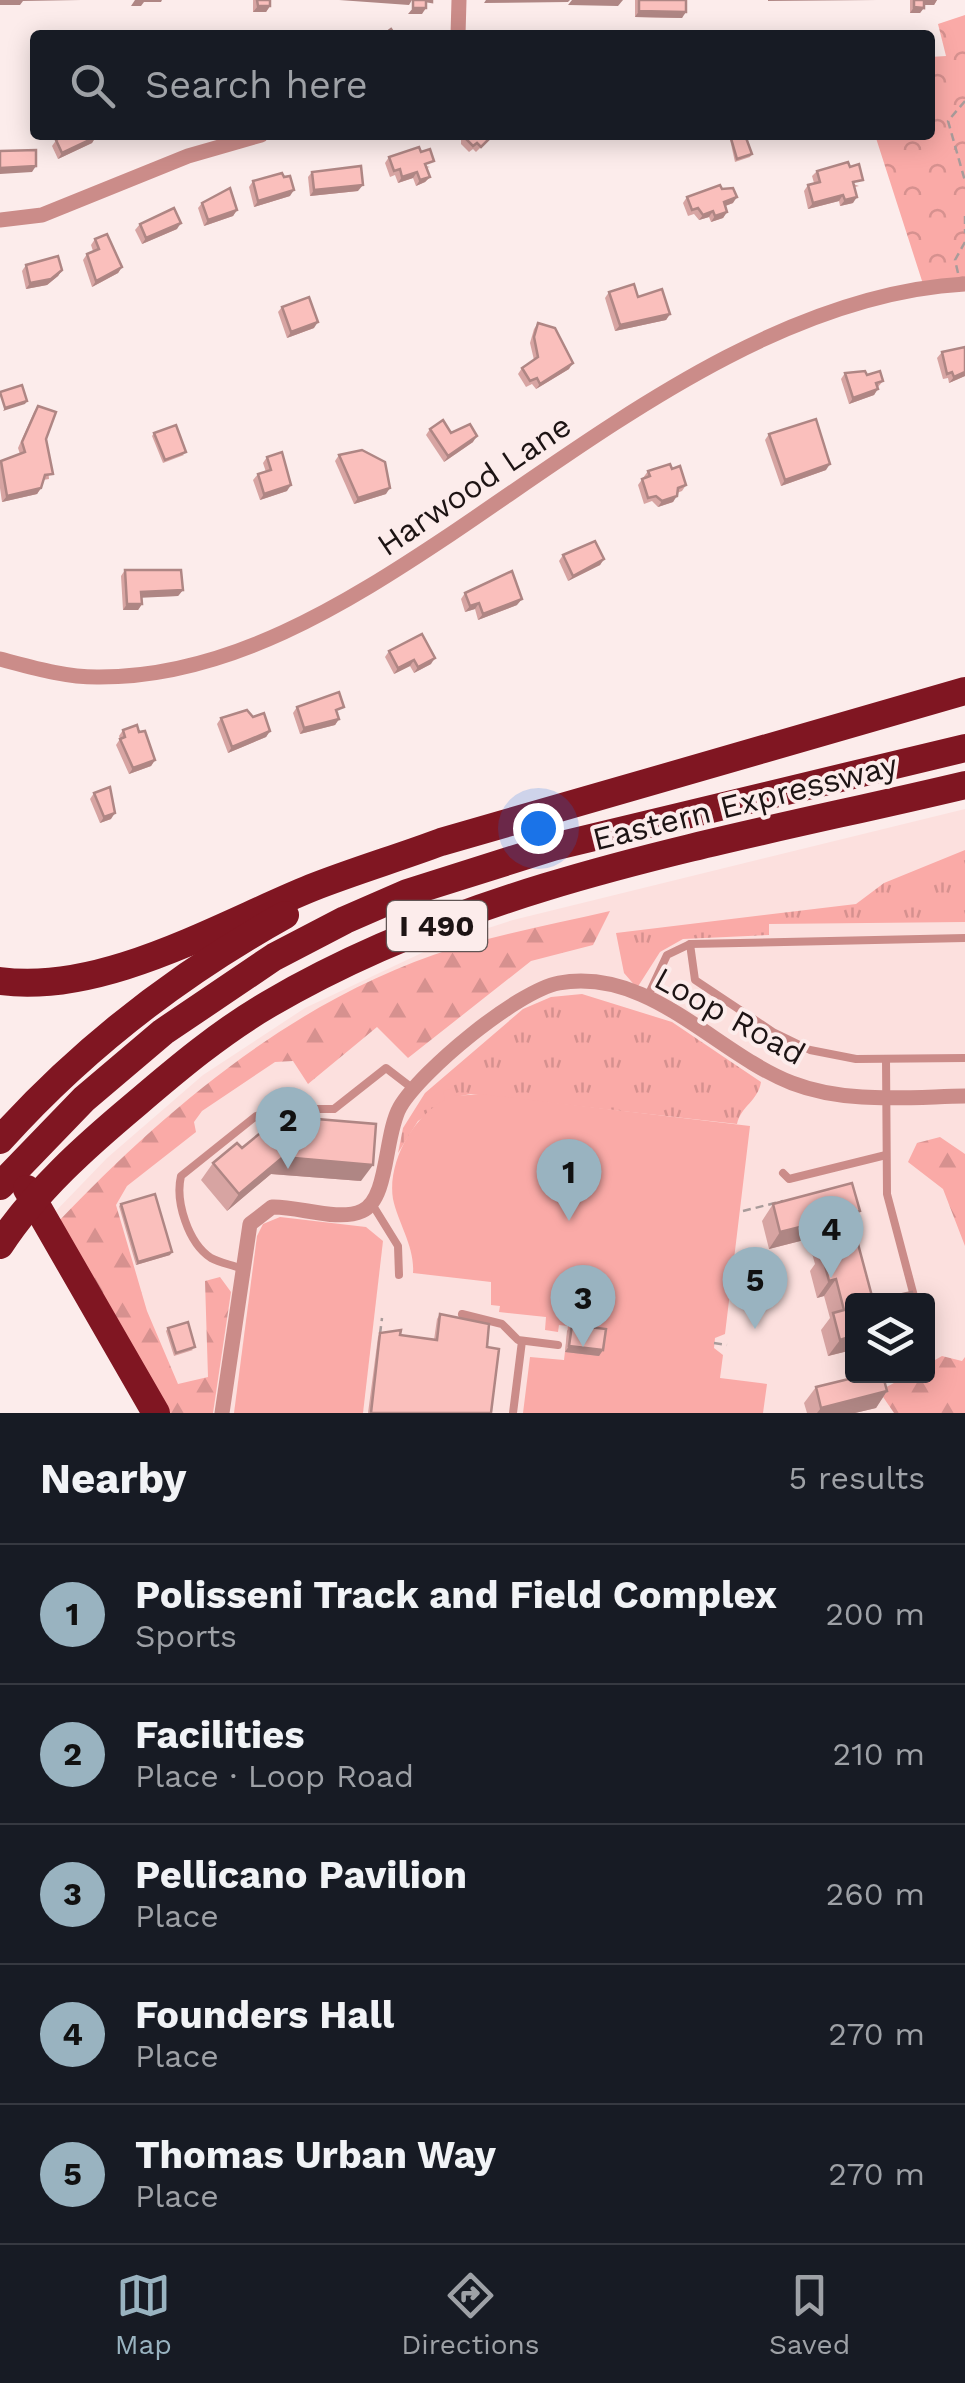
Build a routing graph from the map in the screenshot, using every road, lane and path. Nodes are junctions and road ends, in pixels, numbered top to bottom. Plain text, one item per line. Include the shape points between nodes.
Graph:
1 (459, 0) edge
2 (458, 30) edge
3 (965, 101) edge
4 (244, 140) edge
5 (965, 182) edge
6 (965, 216) edge
7 (0, 220) edge
8 (965, 233) edge
9 (965, 242) edge
10 (962, 284) edge
11 (0, 659) edge
12 (965, 691) edge
13 (965, 748) edge
14 (965, 785) edge
15 (393, 860) junction
16 (965, 938) edge
17 (690, 944) junction
18 (0, 981) edge
19 (648, 998) junction
20 (886, 1058) junction
21 (965, 1058) edge
22 (413, 1089) junction
23 (965, 1096) edge
24 (886, 1097) junction
25 (0, 1141) edge
26 (886, 1154) junction
27 (0, 1173) edge
28 (783, 1173) dead end
29 (0, 1186) edge
30 (783, 1201) edge
31 (372, 1204) junction
32 (743, 1212) dead end
33 (0, 1245) edge
34 (56, 1256) junction
35 (242, 1269) junction
36 (399, 1275) dead end
37 (913, 1293) edge
38 (462, 1314) edge
39 (382, 1318) dead end
40 (380, 1335) edge
41 (522, 1341) junction
42 (714, 1343) dead end
43 (558, 1345) dead end
44 (727, 1345) dead end
45 (136, 1413) edge
46 (156, 1413) edge
47 (222, 1413) edge
48 (513, 1413) edge

1 - 2 street
3 - 5 path via 948,121
4 - 7 street via 42,215
6 - 8 path
9 - 10 path via 956,260
10 - 11 street, Harwood Lane via 855,306 747,348 613,425 361,592 273,636 195,664 124,676 63,674
12 - 15 highway
13 - 29 highway, Eastern Expressway / I 490 via 553,847 345,920 260,966 163,1032 84,1099
14 - 33 highway, Eastern Expressway / I 490 via 496,902 341,967 267,1005 182,1065 84,1148
15 - 18 highway via 84,978 34,986
15 - 25 highway via 207,961 94,1048
16 - 17 lane
17 - 19 lane via 667,955
17 - 20 lane via 695,980 773,1032 832,1055
19 - 22 street, Loop Road via 586,982 541,988 506,1008
19 - 24 street, Loop Road via 790,1082 836,1095
20 - 21 lane
20 - 24 lane
22 - 31 street, Loop Road via 393,1120
22 - 35 lane via 386,1068 325,1113 268,1111 181,1176 182,1210 199,1246
23 - 24 street, Loop Road
24 - 26 lane
25 - 34 highway
26 - 28 lane via 790,1178
26 - 37 lane via 887,1194
27 - 34 highway
30 - 32 path
31 - 35 street via 348,1214 262,1211 250,1224
31 - 36 lane via 398,1246
34 - 45 highway
34 - 46 highway
35 - 47 street
38 - 41 lane via 502,1324
39 - 40 path
41 - 43 lane
41 - 48 lane
42 - 44 path

